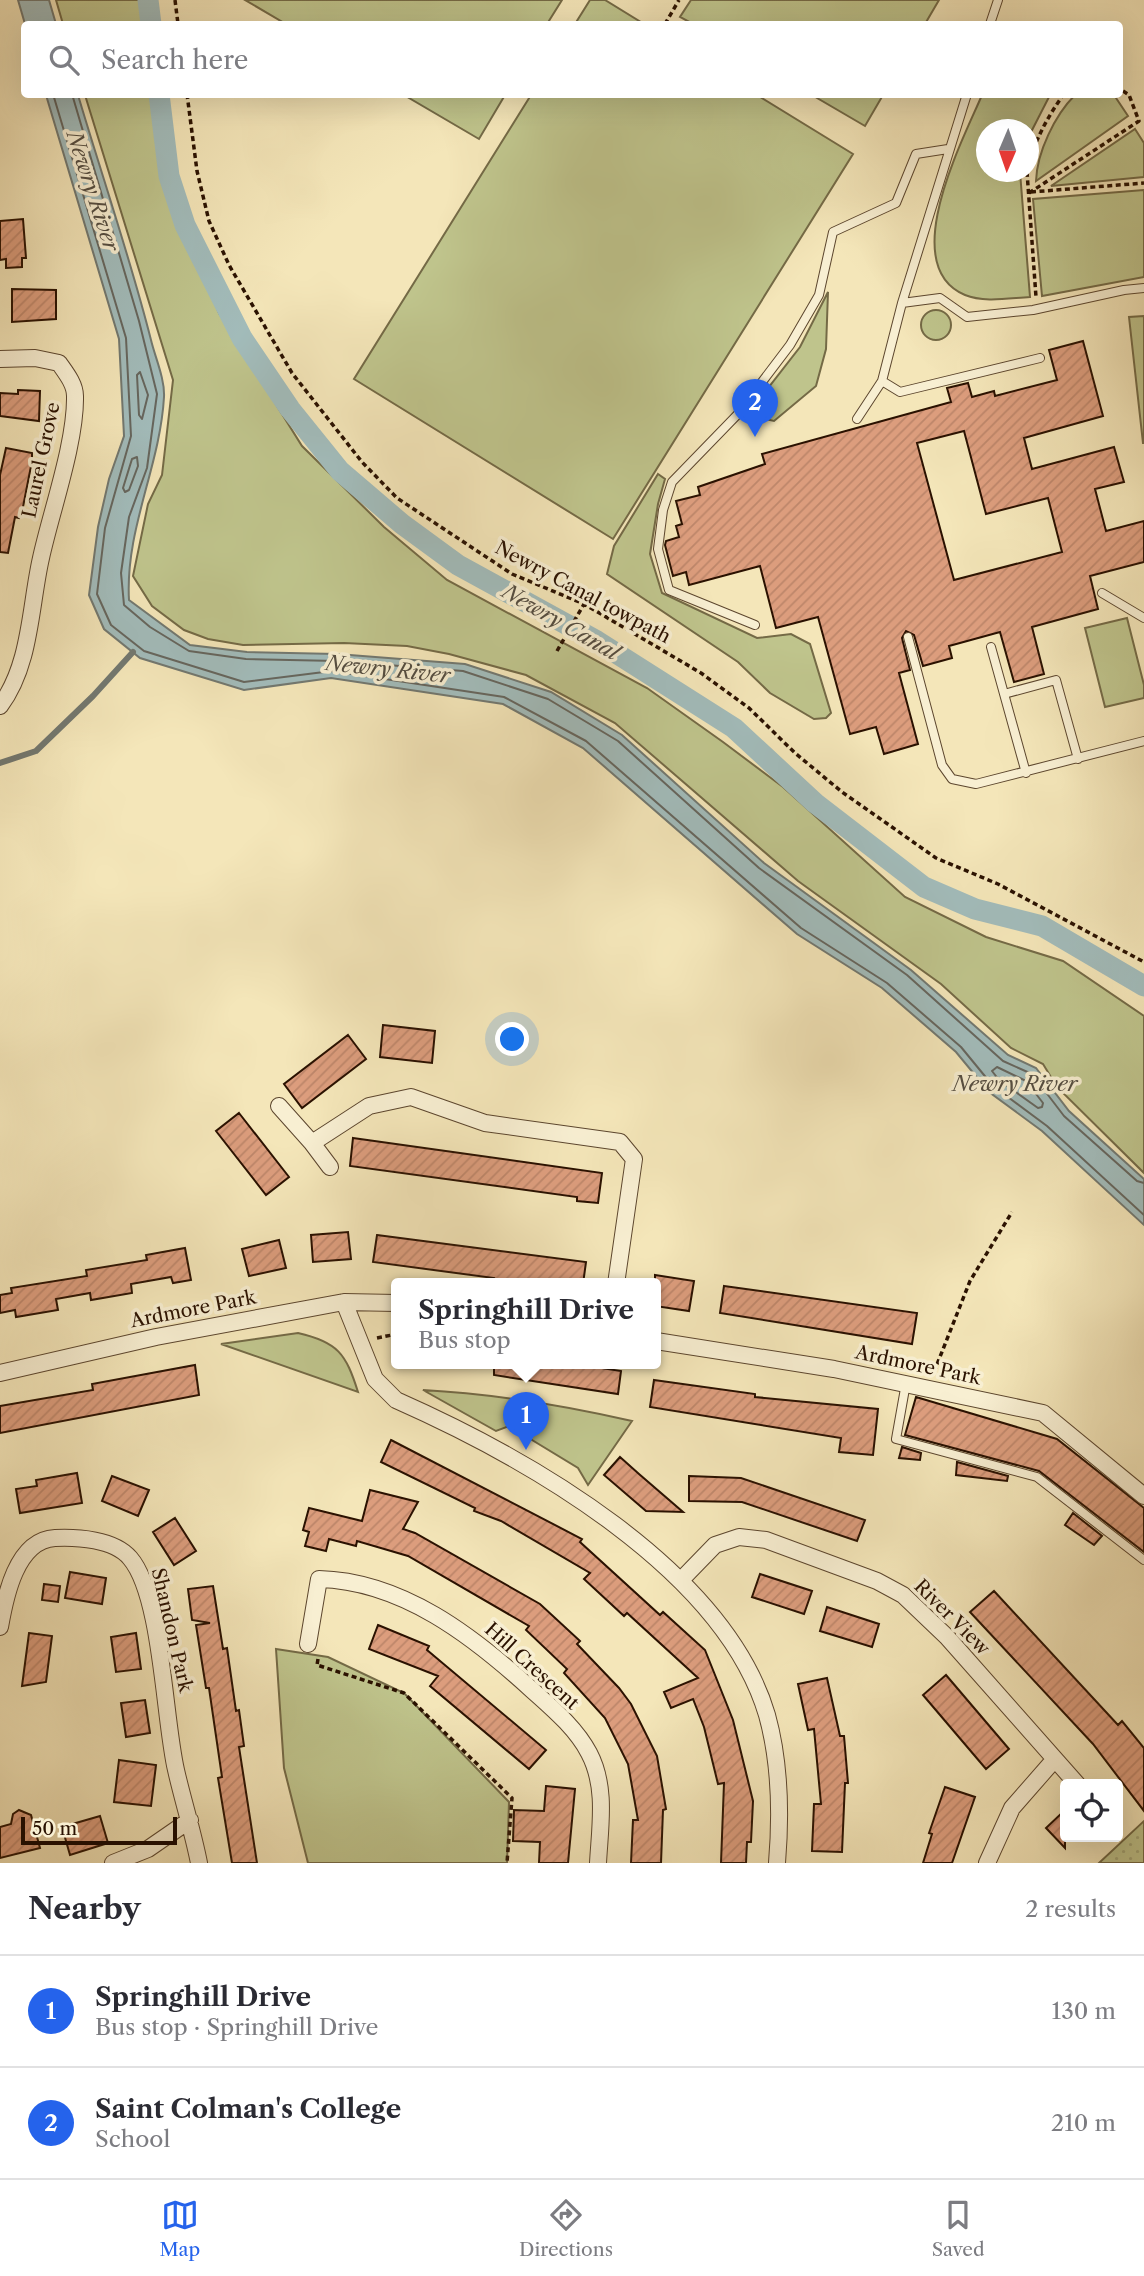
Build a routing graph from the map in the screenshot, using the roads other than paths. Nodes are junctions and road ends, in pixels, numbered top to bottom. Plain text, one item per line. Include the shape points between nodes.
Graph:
1 (998, 0) edge
2 (991, 21) edge
3 (966, 98) edge
4 (948, 149) junction
5 (1144, 289) edge
6 (902, 303) junction
7 (1040, 358) dead end
8 (0, 359) edge
9 (882, 381) junction
10 (857, 419) dead end
11 (1102, 593) dead end
12 (1144, 618) edge
13 (755, 625) dead end
14 (908, 637) dead end
15 (991, 647) dead end
16 (1004, 694) junction
17 (0, 706) edge
18 (1144, 741) edge
19 (1078, 759) junction
20 (1026, 772) junction
21 (279, 1105) dead end
22 (312, 1143) junction
23 (330, 1167) dead end
24 (617, 1278) edge
25 (344, 1302) junction
26 (391, 1303) edge
27 (661, 1342) edge
28 (0, 1373) edge
29 (906, 1383) junction
30 (1144, 1496) edge
31 (1144, 1560) edge
32 (681, 1580) junction
33 (0, 1627) edge
34 (308, 1644) dead end
35 (1054, 1760) junction
36 (1072, 1779) edge
37 (190, 1820) junction
38 (113, 1863) edge
39 (199, 1863) edge
40 (598, 1863) edge
41 (776, 1863) edge
42 (987, 1863) edge

1 - 2 lane
3 - 4 lane
4 - 6 lane
4 - 13 lane via 916,154 896,203 833,232 819,295 790,345 737,415 672,482 658,549 669,590
5 - 6 lane via 967,317 940,298
6 - 9 lane
7 - 9 lane via 900,392
8 - 17 street, Laurel Grove via 59,363 75,395 22,658
9 - 10 lane
11 - 12 lane
14 - 20 lane via 942,765 952,779 976,784
15 - 16 lane
16 - 19 lane via 1056,680
16 - 20 lane
18 - 19 lane
19 - 20 lane
21 - 22 street
22 - 23 street
22 - 24 street via 369,1105 411,1097 485,1123 620,1142 634,1159
25 - 26 street, Ardmore Park
25 - 28 street, Ardmore Park via 156,1337
25 - 32 street via 374,1379 396,1400 513,1459 592,1508
27 - 29 street, Ardmore Park
29 - 30 street, Ardmore Park via 1043,1413
29 - 31 lane via 896,1439 1037,1477
32 - 35 street, River View via 715,1545 739,1537 766,1540 877,1581 903,1595 947,1637
32 - 41 street via 733,1645 767,1715 779,1807
33 - 37 street, Shandon Park via 18,1566 32,1548 49,1538 91,1540 129,1556 141,1574 175,1769
34 - 40 street, Hill Crescent via 319,1578 343,1579 398,1598 488,1649 559,1715 589,1753 602,1795
35 - 36 street, River View
35 - 42 street via 1012,1808
37 - 38 street via 148,1849
37 - 39 street, Shandon Park

